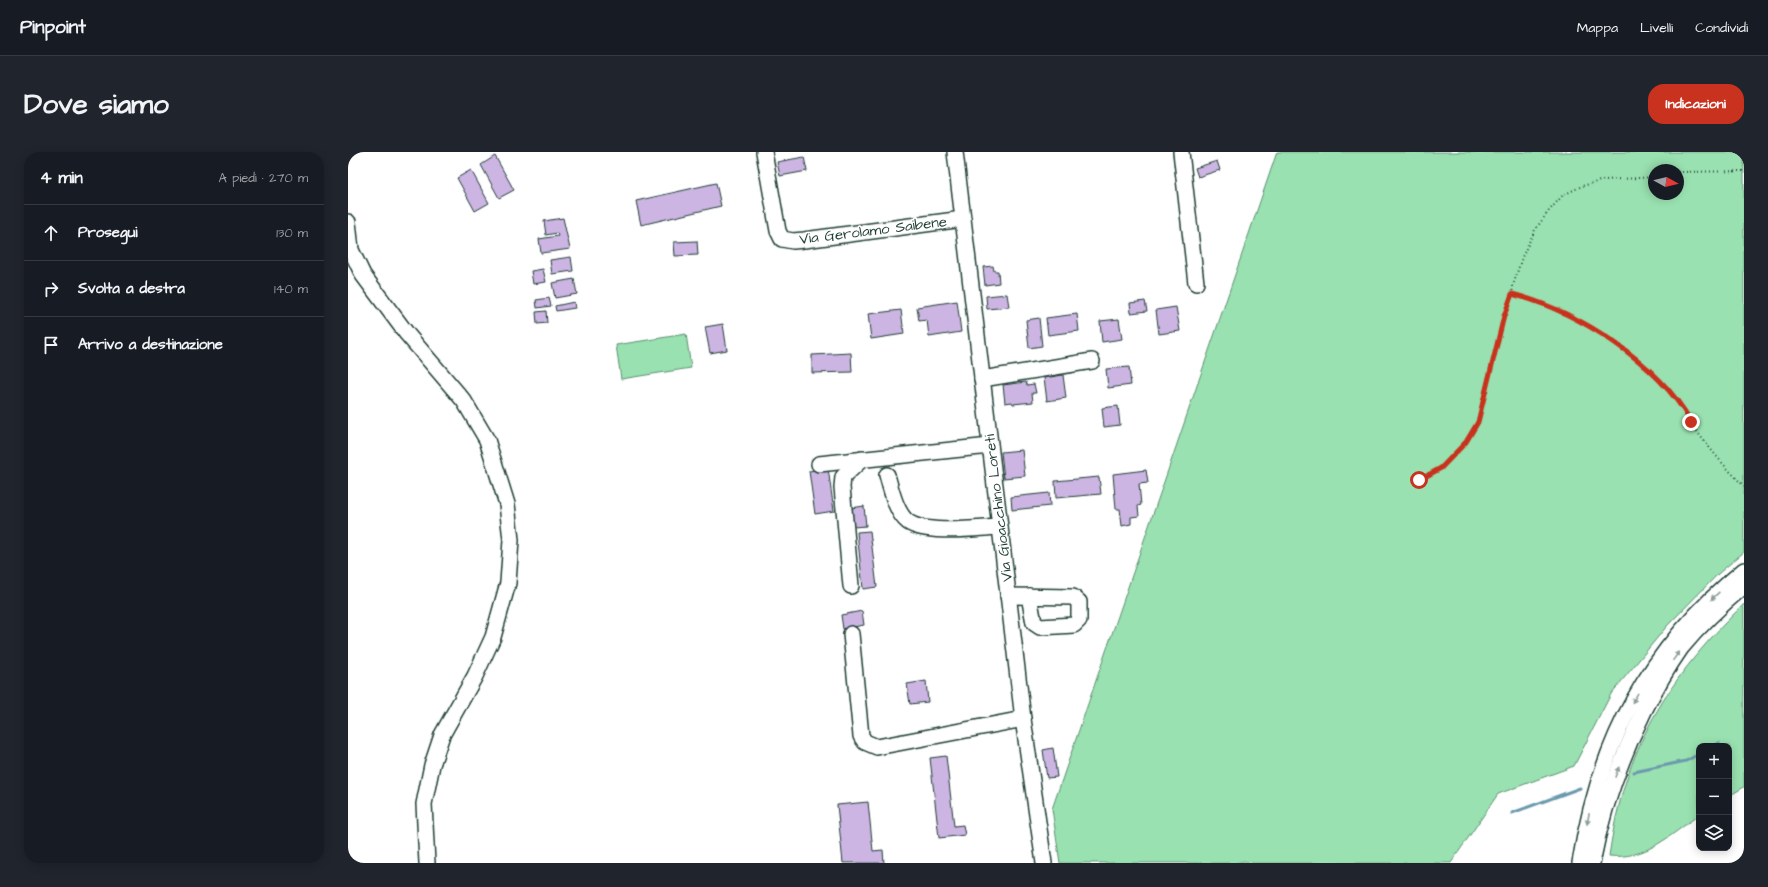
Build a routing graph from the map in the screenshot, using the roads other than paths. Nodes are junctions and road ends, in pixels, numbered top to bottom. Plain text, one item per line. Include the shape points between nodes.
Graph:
1 (764, 152) edge
2 (955, 152) edge
3 (1181, 152) edge
4 (963, 219) junction
5 (348, 222) edge
6 (1196, 283) dead end
7 (1092, 362) dead end
8 (982, 379) junction
9 (990, 446) junction
10 (862, 459) junction
11 (819, 464) dead end
12 (887, 475) dead end
13 (1000, 527) junction
14 (1744, 570) edge
15 (851, 586) dead end
16 (1744, 586) edge
17 (1008, 596) junction
18 (1029, 596) dead end
19 (852, 634) dead end
20 (1023, 719) junction
21 (427, 863) edge
22 (1044, 863) edge
23 (1580, 863) edge
24 (1592, 863) edge

1 - 4 street, Via Gerolamo Saibene via 778,231 782,239 804,240
2 - 4 street, Via Gioacchino Loreti
3 - 6 street
4 - 8 street, Via Gioacchino Loreti
5 - 21 street via 351,250 363,275 407,334 464,401 487,440 507,504 511,540 508,583 493,637 475,676 442,735 432,765 424,804
7 - 8 street
8 - 9 street, Via Gioacchino Loreti
9 - 10 street
9 - 13 street, Via Gioacchino Loreti
10 - 11 street
10 - 15 street via 843,476 842,487
12 - 13 street via 896,505 908,522 925,528
13 - 17 street, Via Gioacchino Loreti
14 -> 23 street via 1687,624 1656,663 1631,704 1611,745 1594,794
24 -> 16 street via 1603,811 1618,769 1659,683 1695,633
17 - 18 street
17 - 20 street, Via Gioacchino Loreti
19 - 20 street via 861,736 865,742 877,747
20 - 22 street, Via Gioacchino Loreti

